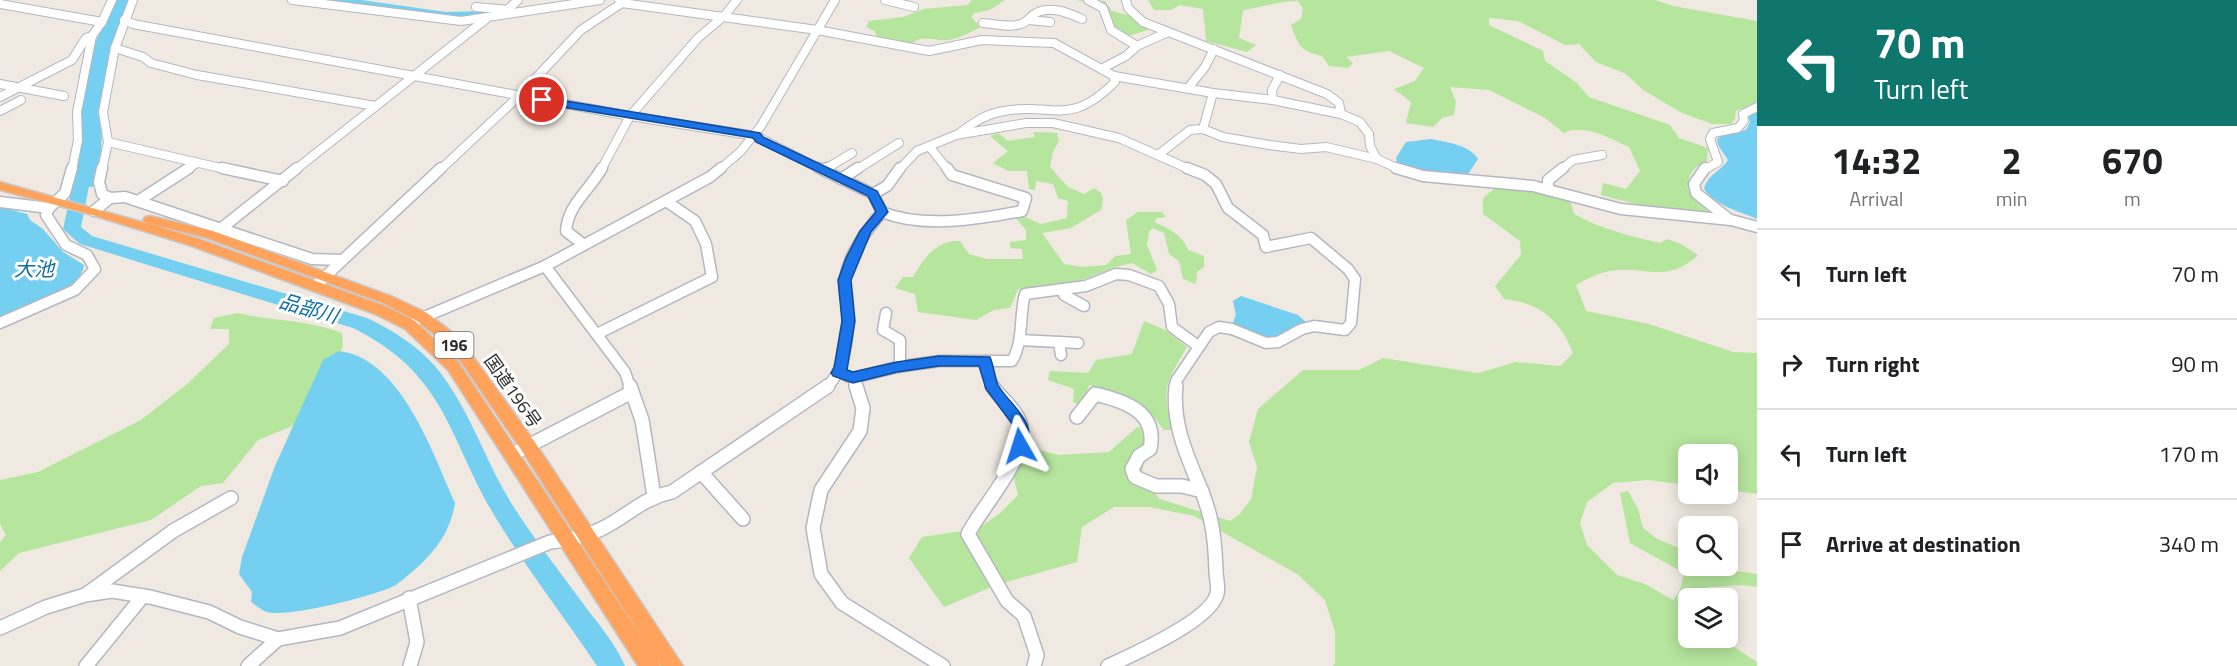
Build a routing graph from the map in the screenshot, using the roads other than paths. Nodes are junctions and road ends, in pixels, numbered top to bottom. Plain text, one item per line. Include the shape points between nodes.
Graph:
1 (12, 0) edge
2 (112, 0) edge
3 (133, 0) edge
4 (292, 0) edge
5 (518, 0) edge
6 (570, 0) edge
7 (600, 0) edge
8 (737, 0) edge
9 (835, 0) edge
10 (885, 0) edge
11 (1088, 0) edge
12 (1126, 0) edge
13 (333, 2) edge
14 (620, 2) edge
15 (1, 5) edge
16 (476, 7) dead end
17 (914, 7) dead end
18 (505, 13) junction
19 (723, 17) junction
20 (486, 19) junction
21 (1082, 19) dead end
22 (124, 20) junction
23 (1029, 20) junction
24 (102, 22) junction
25 (1050, 22) dead end
26 (983, 23) dead end
27 (1004, 27) junction
28 (817, 30) junction
29 (1168, 32) junction
30 (1041, 34) dead end
31 (92, 36) junction
32 (1001, 40) junction
33 (1035, 42) junction
34 (1137, 46) junction
35 (115, 48) junction
36 (1214, 49) junction
37 (1101, 69) junction
38 (1280, 75) junction
39 (414, 76) junction
40 (1114, 76) junction
41 (0, 84) edge
42 (19, 87) junction
43 (1188, 88) junction
44 (1214, 93) junction
45 (64, 96) dead end
46 (519, 96) junction
47 (0, 97) edge
48 (1274, 99) junction
49 (21, 100) dead end
50 (375, 106) junction
51 (1757, 107) edge
52 (0, 111) edge
53 (1341, 114) junction
54 (630, 117) junction
55 (1203, 129) junction
56 (956, 135) junction
57 (756, 136) junction
58 (108, 142) junction
59 (899, 143) dead end
60 (929, 146) junction
61 (852, 153) dead end
62 (1158, 155) junction
63 (1602, 155) dead end
64 (1377, 159) junction
65 (197, 164) junction
66 (824, 170) junction
67 (841, 179) junction
68 (283, 181) junction
69 (0, 186) edge
70 (1548, 190) junction
71 (873, 194) junction
72 (110, 198) junction
73 (138, 201) junction
74 (666, 201) junction
75 (0, 202) edge
76 (59, 205) junction
77 (91, 210) junction
78 (882, 212) junction
79 (1731, 220) junction
80 (1757, 227) edge
81 (223, 228) junction
82 (584, 246) junction
83 (342, 260) junction
84 (545, 266) junction
85 (320, 281) junction
86 (1063, 289) junction
87 (1084, 306) dead end
88 (886, 313) dead end
89 (416, 321) junction
90 (0, 322) edge
91 (597, 334) junction
92 (1020, 340) junction
93 (1059, 342) junction
94 (1078, 343) dead end
95 (1198, 346) junction
96 (1061, 355) dead end
97 (985, 361) junction
98 (900, 367) junction
99 (838, 373) junction
100 (853, 378) junction
101 (632, 392) junction
102 (1077, 417) dead end
103 (528, 446) junction
104 (511, 455) junction
105 (701, 472) junction
106 (1202, 491) junction
107 (654, 496) junction
108 (231, 498) dead end
109 (743, 519) dead end
110 (588, 534) junction
111 (567, 540) junction
112 (85, 596) junction
113 (142, 596) junction
114 (409, 598) junction
115 (0, 628) edge
116 (278, 639) junction
117 (86, 666) edge
118 (249, 666) edge
119 (410, 666) edge
120 (650, 666) edge
121 (674, 666) edge
122 (943, 666) edge
123 (1034, 666) edge
124 (1108, 666) edge

1 - 15 street
2 - 24 street
3 - 22 street
4 - 13 street
5 - 18 street
6 - 18 street
7 - 18 street
8 - 19 street
9 - 28 street
10 - 17 street
11 - 34 street via 1105,10 1111,30
12 - 29 street via 1134,16
13 - 20 street via 439,19
14 - 19 street
14 - 46 street via 581,30
15 - 24 street
16 - 18 street
18 - 20 street
19 - 28 street
19 - 54 street via 698,38
20 - 39 street
21 - 23 street via 1052,10 1039,11
22 - 35 street
22 - 39 street
23 - 25 street
23 - 27 street
24 - 31 street
26 - 27 street
27 - 32 street
28 - 32 street via 929,51
28 - 57 street
29 - 34 street
29 - 36 street
30 - 33 street
31 - 42 street via 86,38 72,60
31 - 76 street via 76,112 78,140 73,166
32 - 33 street
33 - 37 street via 1061,46
34 - 37 street
35 - 50 street via 197,75
35 - 58 street via 104,112
36 - 38 street
36 - 43 street
37 - 40 street
38 - 48 street via 1272,90
38 - 53 street via 1327,94 1339,104
39 - 46 street
39 - 50 street
40 - 43 street
40 - 56 street via 1115,82 1104,93 1078,109 1065,113 1000,111
41 - 42 street
42 - 45 street
42 - 47 street
43 - 44 street
44 - 48 street
44 - 55 street
46 - 54 street
46 - 83 street
48 - 53 street
49 - 52 street
50 - 68 street
51 - 79 street via 1743,114 1744,121 1738,128 1713,133 1710,139 1718,162 1705,168 1694,184 1696,193
53 - 64 street via 1360,123 1369,134
54 - 57 street
54 - 82 street via 599,173 567,219 566,231
55 - 62 street via 1190,130
55 - 64 street via 1269,146 1326,147
56 - 60 street
56 - 62 street via 1026,123 1053,123 1119,138
57 - 66 street
57 - 74 street via 729,164
58 - 65 street
58 - 72 street via 99,182 102,194
59 - 67 street
60 - 71 street via 911,156 887,186
60 - 78 street via 952,175 1026,198 1022,211 963,222 894,217
61 - 66 street
62 - 95 street via 1205,175 1216,184 1228,212 1263,235 1266,247 1311,238 1355,279 1351,323 1345,330 1314,326 1278,342 1266,343 1219,327 1209,332
63 - 70 street via 1573,160 1548,180
64 - 70 street via 1423,176
65 - 68 street
65 - 73 street
66 - 67 street
67 - 71 street
68 - 81 street
69 - 76 highway, 国道196号 / 196
70 - 79 street via 1621,208
71 - 78 street
72 - 73 street
72 - 77 street
73 - 81 street
74 - 82 street
74 - 91 street via 694,221 706,244 712,277
75 - 76 street
76 - 77 highway, 国道196号 / 196
76 - 90 street via 46,215 66,244 87,255 95,269 75,290
77 - 85 highway, 国道196号 / 196
78 - 99 street via 866,231 845,280 848,321
79 - 80 street
81 - 83 street via 312,258
82 - 84 street
83 - 85 street
84 - 89 street
84 - 91 street
85 - 89 highway, 国道196号 / 196
86 - 87 street via 1064,295
86 - 92 street via 1025,294
86 - 95 street via 1086,286 1116,274 1148,280 1165,295 1172,327
88 - 98 street via 883,330 900,340
89 - 103 highway, 国道196号 / 196 via 448,338 467,359
89 - 104 highway, 国道196号 / 196 via 453,366
91 - 101 street via 625,372
92 - 93 street
92 - 97 street via 1012,361
93 - 94 street
93 - 96 street
95 - 106 street via 1176,381 1174,401 1183,447
97 - 98 street via 939,361
97 - 123 street via 991,386 1021,424 1022,438 1014,461 968,534 1007,601 1024,616 1036,655
98 - 100 street
99 - 100 street
99 - 105 street via 830,385
100 - 122 street via 863,408 860,431 821,490 813,528 820,574 842,603
101 - 103 street
101 - 107 street via 642,420
102 - 106 street via 1095,394 1130,405 1143,414 1152,432 1150,449 1139,456 1132,470 1135,477 1156,486
103 - 104 street
103 - 110 highway, 国道196号 / 196
104 - 111 highway, 国道196号 / 196
105 - 107 street via 672,492
105 - 109 street
106 - 124 street via 1210,510 1217,594 1210,605 1169,638
107 - 110 street
108 - 112 street via 173,531
110 - 111 street
110 - 121 highway, 国道196号 / 196
111 - 114 street via 550,542
111 - 120 highway, 国道196号 / 196
112 - 113 street via 112,591
112 - 115 street via 46,607
113 - 116 street via 209,612
113 - 117 street via 134,611 102,643
114 - 116 street via 340,628
114 - 119 street via 417,642
116 - 118 street

